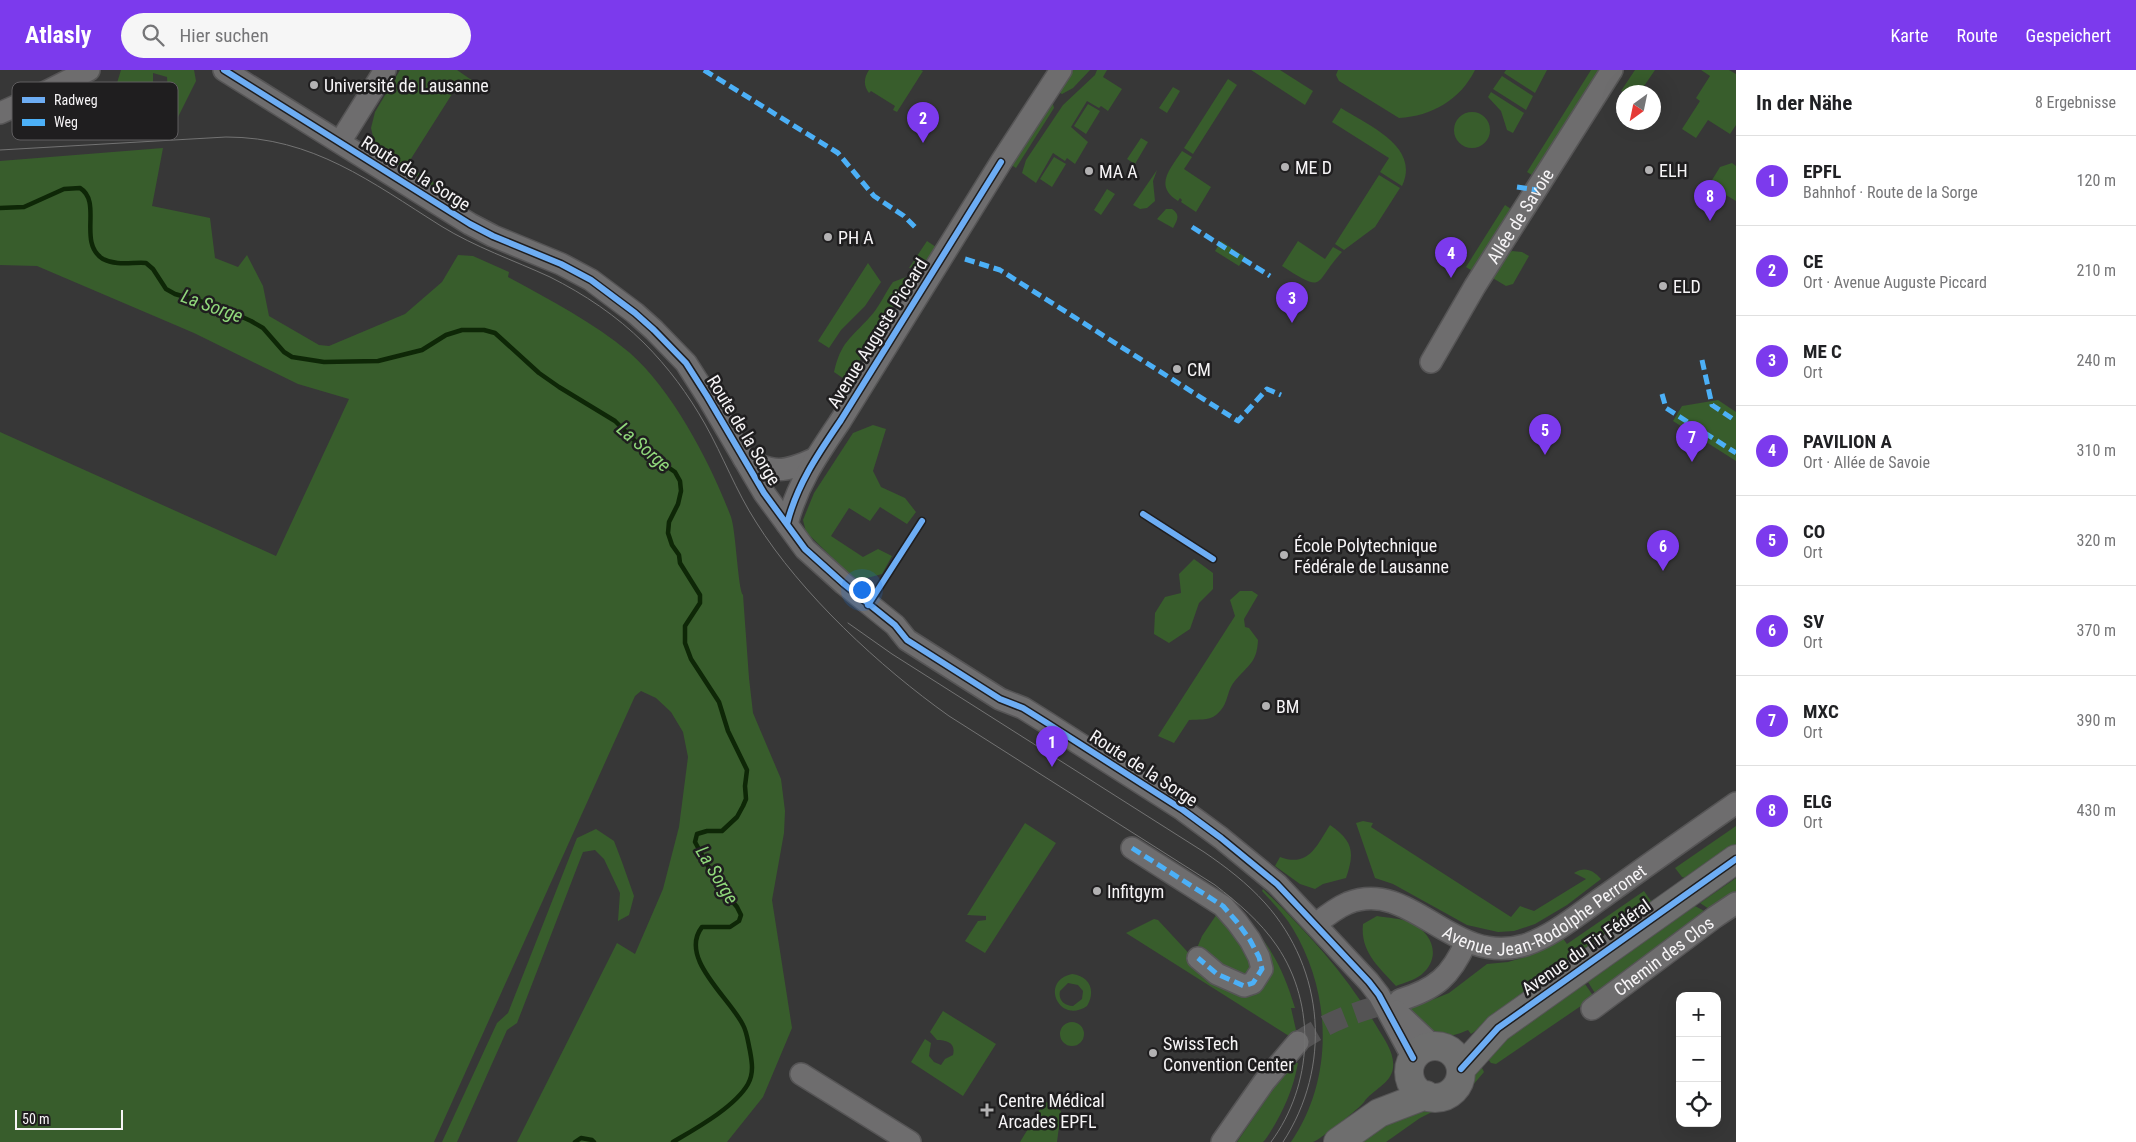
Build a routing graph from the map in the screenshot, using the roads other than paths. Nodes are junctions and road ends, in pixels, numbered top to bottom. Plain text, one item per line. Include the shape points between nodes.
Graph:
1 (89, 70) edge
2 (224, 70) edge
3 (386, 70) edge
4 (1061, 70) edge
5 (1612, 70) edge
6 (66, 82) edge
7 (12, 108) edge
8 (0, 113) edge
9 (340, 142) junction
10 (1431, 362) dead end
11 (744, 458) junction
12 (814, 459) junction
13 (787, 524) junction
14 (1736, 803) edge
15 (1132, 848) dead end
16 (1736, 859) edge
17 (1736, 903) edge
18 (1316, 924) junction
19 (1466, 942) junction
20 (1198, 958) dead end
21 (1400, 1000) tunnel mouth
22 (1592, 1009) dead end
23 (1298, 1042) tunnel mouth
24 (1432, 1058) junction
25 (801, 1074) dead end
26 (1426, 1096) junction
27 (1379, 1113) junction
28 (910, 1142) edge
29 (1222, 1142) edge
30 (1338, 1142) edge

1 - 6 street
2 - 9 street, Route de la Sorge
3 - 9 street
4 - 12 street, Avenue Auguste Piccard
5 - 10 street, Allée de Savoie via 1527,188
7 - 8 street
9 - 11 street, Route de la Sorge via 474,226 561,264 591,280 622,303 686,363
11 - 12 street via 776,471
11 - 13 street, Route de la Sorge
12 - 13 street, Avenue Auguste Piccard via 793,499
13 - 18 street, Route de la Sorge via 805,549 868,606 895,626 917,633 1005,689 1023,708 1183,810 1277,884
14 - 19 street, Avenue Jean-Rodolphe Perronet via 1542,937 1507,948
15 - 20 street via 1223,906 1255,948 1262,966 1261,973 1253,983 1244,986 1217,974
16 - 24 main road, Avenue du Tir Fédéral via 1498,1028
17 - 22 street, Chemin des Clos
18 - 19 street, Avenue Jean-Rodolphe Perronet via 1336,908 1377,898 1416,912
18 - 24 street, Route de la Sorge
19 - 21 street via 1449,974 1419,994
23 - 29 street via 1264,1082
24 - 26 main road via 1412,1083
24 - 26 main road via 1458,1082 1449,1093 1438,1097
24 - 27 main road
25 - 28 street
26 - 27 main road
27 - 30 main road

